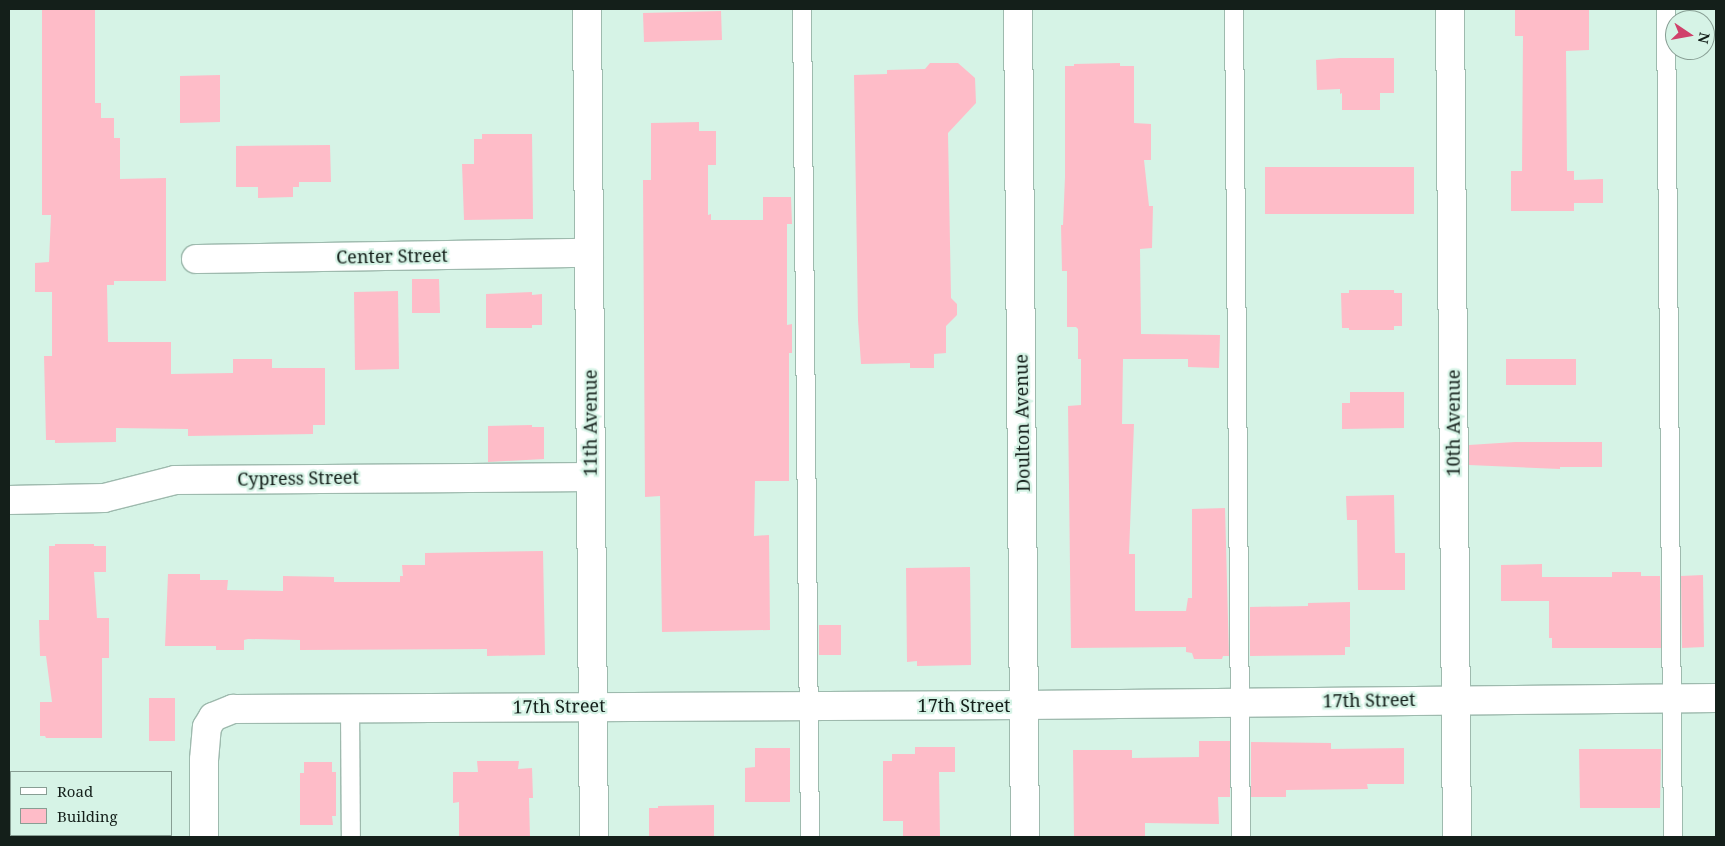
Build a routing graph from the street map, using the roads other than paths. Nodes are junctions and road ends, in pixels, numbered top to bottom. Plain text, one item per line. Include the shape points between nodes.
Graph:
1 (587, 9) edge
2 (802, 9) edge
3 (1018, 9) edge
4 (1234, 9) edge
5 (1450, 9) edge
6 (1666, 9) edge
7 (589, 253) junction
8 (196, 260) dead end
9 (590, 477) junction
10 (9, 500) edge
11 (1672, 698) junction
12 (1716, 698) edge
13 (1456, 700) junction
14 (1241, 702) junction
15 (1024, 705) junction
16 (593, 706) junction
17 (809, 706) junction
18 (350, 708) junction
19 (204, 837) edge
20 (352, 837) edge
21 (594, 837) edge
22 (810, 837) edge
23 (1026, 837) edge
24 (1241, 837) edge
25 (1457, 837) edge
26 (1673, 837) edge

1 - 7 street, 11th Avenue
2 - 17 lane
3 - 15 street, Doulton Avenue
4 - 14 lane
5 - 13 street, 10th Avenue
6 - 11 lane
7 - 8 street, Center Street
7 - 9 street, 11th Avenue
9 - 10 street, Cypress Street via 175,480 104,498
9 - 16 street, 11th Avenue
11 - 12 street, 17th Street
11 - 13 street, 17th Street
11 - 26 lane
13 - 14 street, 17th Street
13 - 25 street, 10th Avenue
14 - 15 street, 17th Street
14 - 24 lane
15 - 17 street, 17th Street
15 - 23 street, Doulton Avenue
16 - 17 street, 17th Street
16 - 18 street, 17th Street
16 - 21 street, 11th Avenue
17 - 22 lane
18 - 19 street, 17th Street via 233,709 213,717 204,740
18 - 20 lane

